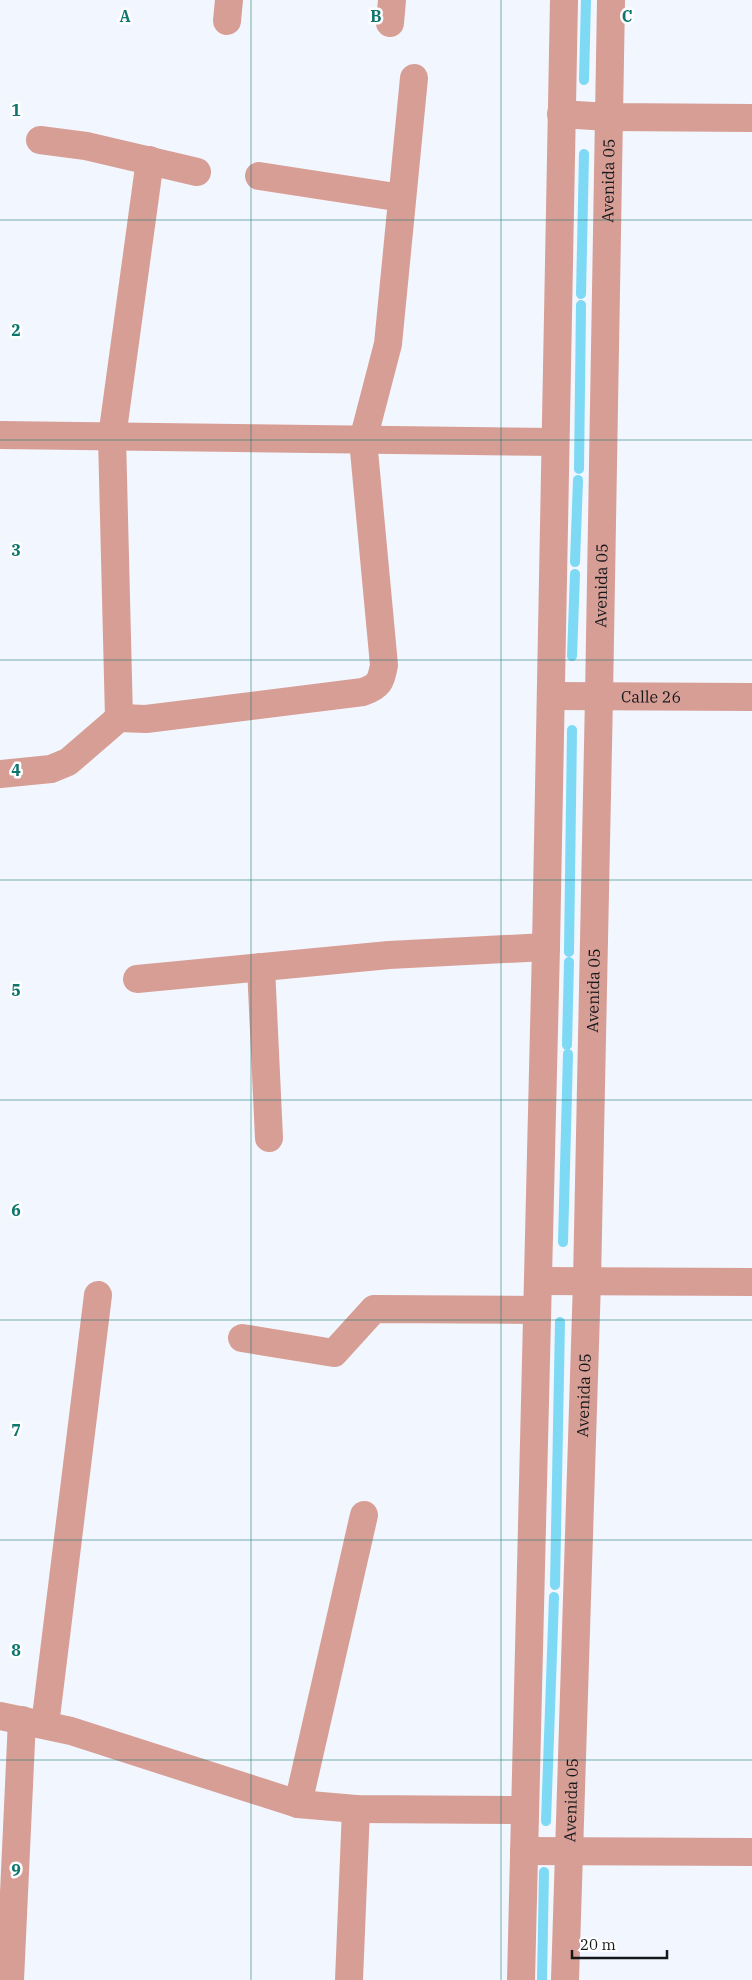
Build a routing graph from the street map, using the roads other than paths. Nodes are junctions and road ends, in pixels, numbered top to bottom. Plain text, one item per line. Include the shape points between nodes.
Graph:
1 (564, 0) edge
2 (611, 0) edge
3 (414, 78) dead end
4 (561, 114) junction
5 (608, 116) junction
6 (752, 118) edge
7 (40, 140) dead end
8 (150, 160) junction
9 (197, 172) dead end
10 (259, 176) dead end
11 (402, 198) junction
12 (0, 435) edge
13 (112, 437) junction
14 (364, 440) junction
15 (555, 442) junction
16 (551, 696) junction
17 (599, 697) junction
18 (752, 697) edge
19 (119, 718) junction
20 (0, 774) edge
21 (546, 947) junction
22 (260, 967) junction
23 (137, 979) dead end
24 (269, 1138) dead end
25 (538, 1281) junction
26 (587, 1281) junction
27 (752, 1282) edge
28 (98, 1295) dead end
29 (537, 1310) junction
30 (242, 1338) dead end
31 (364, 1514) dead end
32 (22, 1720) edge
33 (298, 1804) junction
34 (356, 1809) junction
35 (525, 1810) junction
36 (524, 1851) junction
37 (569, 1851) junction
38 (752, 1852) edge
39 (10, 1980) edge
40 (349, 1980) edge
41 (521, 1980) edge
42 (565, 1980) edge

1 - 4 street
2 - 5 street, Avenida 05
3 - 11 street
4 - 5 street
4 - 15 street
5 - 6 street
5 - 17 street, Avenida 05
7 - 8 street
8 - 9 street
8 - 13 street
10 - 11 street
11 - 14 street via 388,344
12 - 13 street
13 - 14 street
13 - 19 street
14 - 15 street
14 - 19 street via 384,665 376,687 363,692 146,719
15 - 16 street
16 - 17 street, Calle 26
16 - 21 street
17 - 18 street, Calle 26
17 - 26 street, Avenida 05
19 - 20 street via 68,762 51,769
21 - 22 street
21 - 25 street
22 - 23 street
22 - 24 street
25 - 26 street
25 - 29 street
26 - 27 street
26 - 37 street, Avenida 05
28 - 32 street
29 - 30 street via 374,1309 334,1353
29 - 35 street
31 - 33 street
32 - 33 street via 72,1731
32 - 39 street
33 - 34 street
34 - 35 street
34 - 40 street
35 - 36 street
36 - 37 street
36 - 41 street
37 - 38 street
37 - 42 street, Avenida 05

